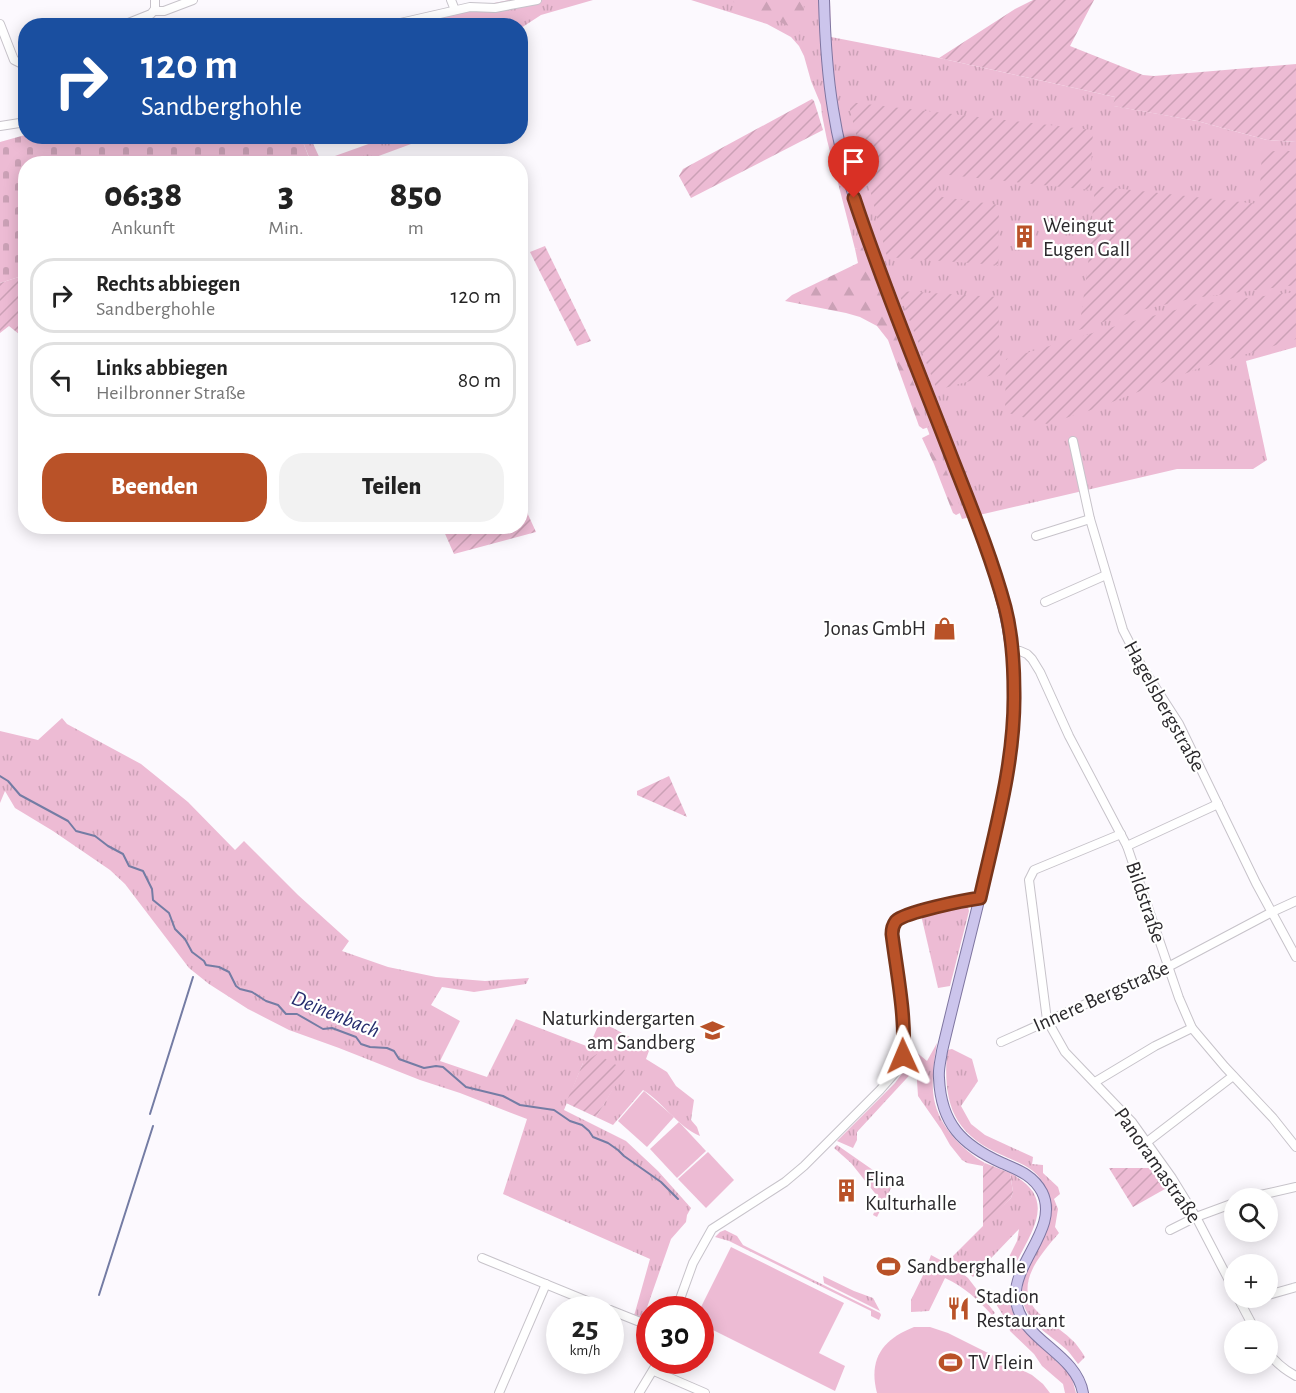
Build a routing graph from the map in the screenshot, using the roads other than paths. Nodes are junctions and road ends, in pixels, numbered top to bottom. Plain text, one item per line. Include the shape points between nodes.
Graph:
1 (155, 0) edge
2 (193, 0) edge
3 (452, 0) edge
4 (537, 0) edge
5 (824, 0) edge
6 (455, 10) junction
7 (154, 11) junction
8 (139, 18) edge
9 (421, 18) edge
10 (0, 24) edge
11 (3, 39) edge
12 (18, 62) edge
13 (18, 123) edge
14 (0, 126) edge
15 (1073, 441) dead end
16 (1090, 519) junction
17 (1036, 536) dead end
18 (1106, 575) junction
19 (1045, 602) dead end
20 (1012, 650) junction
21 (1218, 804) junction
22 (1121, 834) junction
23 (1127, 846) junction
24 (980, 898) junction
25 (1296, 901) edge
26 (1272, 912) junction
27 (1296, 957) edge
28 (1168, 967) junction
29 (1047, 1020) junction
30 (1192, 1028) junction
31 (1000, 1042) dead end
32 (1233, 1076) junction
33 (1095, 1082) junction
34 (1147, 1142) junction
35 (1296, 1147) edge
36 (1296, 1187) edge
37 (1278, 1191) edge
38 (1224, 1206) edge
39 (1196, 1216) junction
40 (1170, 1230) dead end
41 (482, 1258) dead end
42 (1224, 1271) edge
43 (546, 1284) junction
44 (1296, 1287) edge
45 (1278, 1292) edge
46 (576, 1296) edge
47 (681, 1296) edge
48 (1278, 1363) edge
49 (652, 1374) edge
50 (661, 1374) edge
51 (1296, 1376) edge
52 (499, 1393) edge
53 (639, 1393) edge
54 (705, 1393) edge
55 (1083, 1393) edge

1 - 7 street
2 - 7 street
3 - 6 street
4 - 6 street
5 - 20 main road via 833,110 847,170 869,243 989,557
6 - 9 street
7 - 8 street
10 - 11 street
11 - 12 street
13 - 14 street
15 - 16 street, Hagelsbergstraße
16 - 17 street
16 - 18 street, Hagelsbergstraße
18 - 19 street
18 - 21 street, Hagelsbergstraße via 1123,630 1140,665 1179,724
20 - 22 street, Bildstraße via 1027,654 1040,672
20 - 24 main road via 1012,745
21 - 23 street
21 - 26 street, Hagelsbergstraße
22 - 23 street, Bildstraße
22 - 29 street via 1034,870 1029,880
23 - 28 street, Bildstraße
24 - 47 street via 909,914 895,922 892,934 904,1044 900,1067 804,1166 712,1229
24 - 55 main road via 942,1051 938,1076 941,1095 945,1112 964,1141 1018,1169 1041,1192 1046,1213 1015,1288 1016,1302 1030,1329 1066,1361 1079,1379
25 - 26 street, Innere Bergstraße
26 - 27 street, Hagelsbergstraße
26 - 28 street, Innere Bergstraße
28 - 29 street, Innere Bergstraße
28 - 30 street, Bildstraße
29 - 31 street, Innere Bergstraße
29 - 33 street, Panoramastraße via 1065,1052
30 - 32 street, Bildstraße
30 - 33 street
32 - 34 street
32 - 35 street, Bildstraße
33 - 34 street, Panoramastraße
34 - 39 street, Panoramastraße
36 - 37 street
38 - 39 street
39 - 40 street
39 - 42 street, Panoramastraße
41 - 43 street
43 - 46 street
43 - 52 street
44 - 45 street
48 - 51 street
49 - 53 street
50 - 54 street

